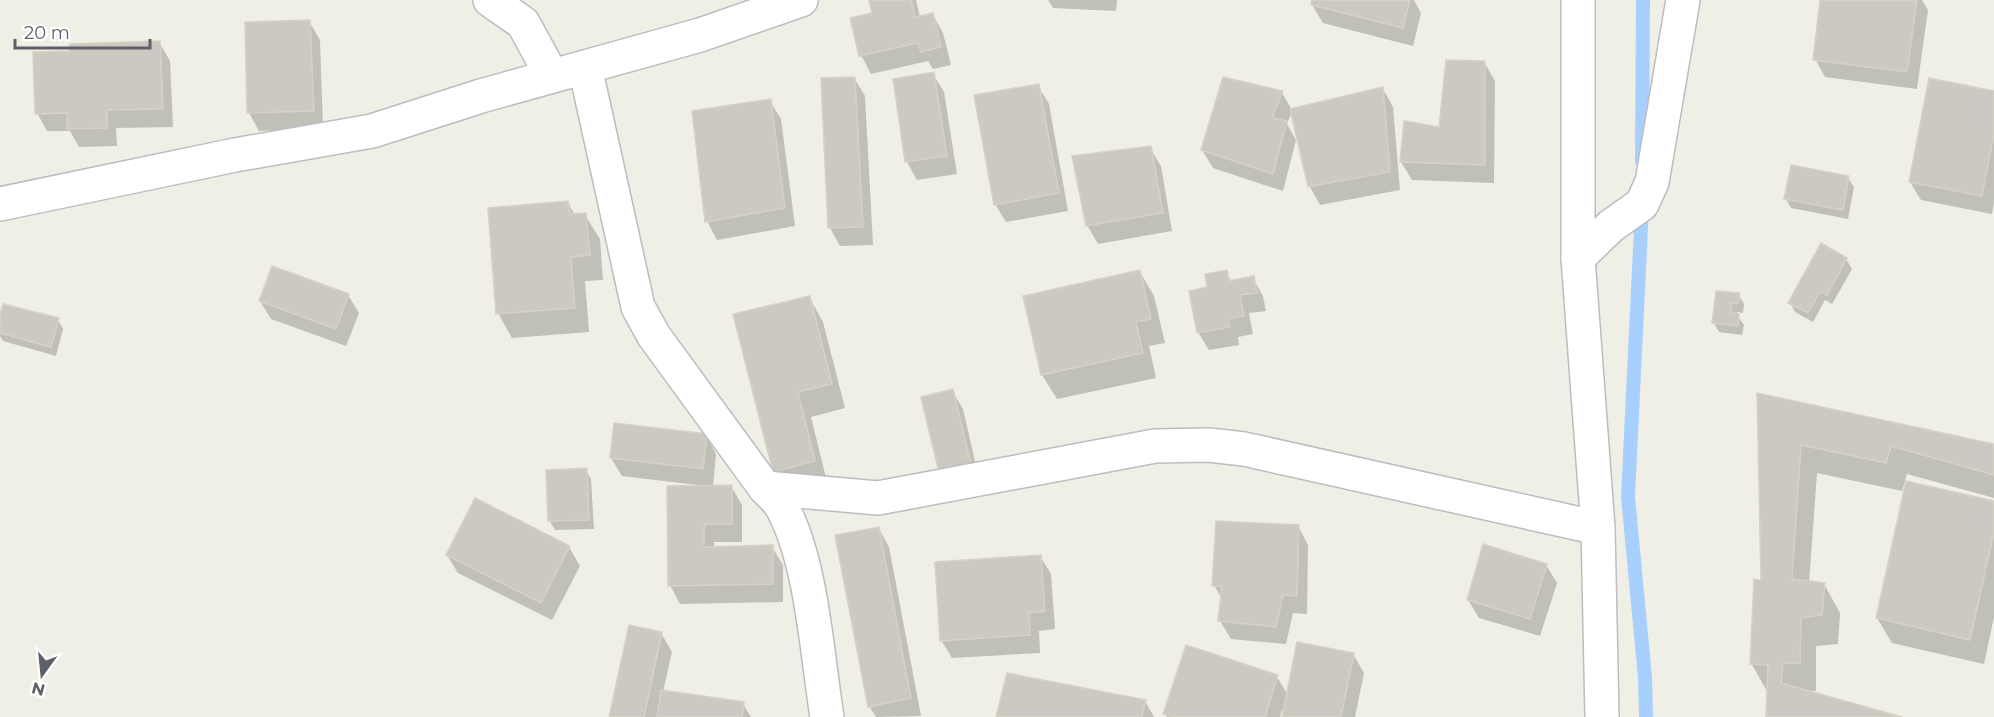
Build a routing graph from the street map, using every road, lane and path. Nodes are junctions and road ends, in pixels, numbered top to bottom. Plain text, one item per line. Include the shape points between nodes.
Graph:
1 (490, 0) edge
2 (801, 0) edge
3 (1578, 0) edge
4 (1683, 0) edge
5 (585, 67) junction
6 (552, 76) junction
7 (0, 204) edge
8 (1578, 258) junction
9 (765, 488) junction
10 (1598, 528) junction
11 (826, 717) edge
12 (1602, 717) edge

1 - 6 street via 523,23
2 - 5 street via 700,35
3 - 8 street
4 - 8 street via 1652,182 1642,204 1611,226
5 - 6 street
5 - 9 street via 638,307 654,336
6 - 7 street via 372,131
8 - 10 street
9 - 10 street via 878,498 1155,446 1209,445 1244,449
9 - 11 street via 782,506 795,534
10 - 12 street

